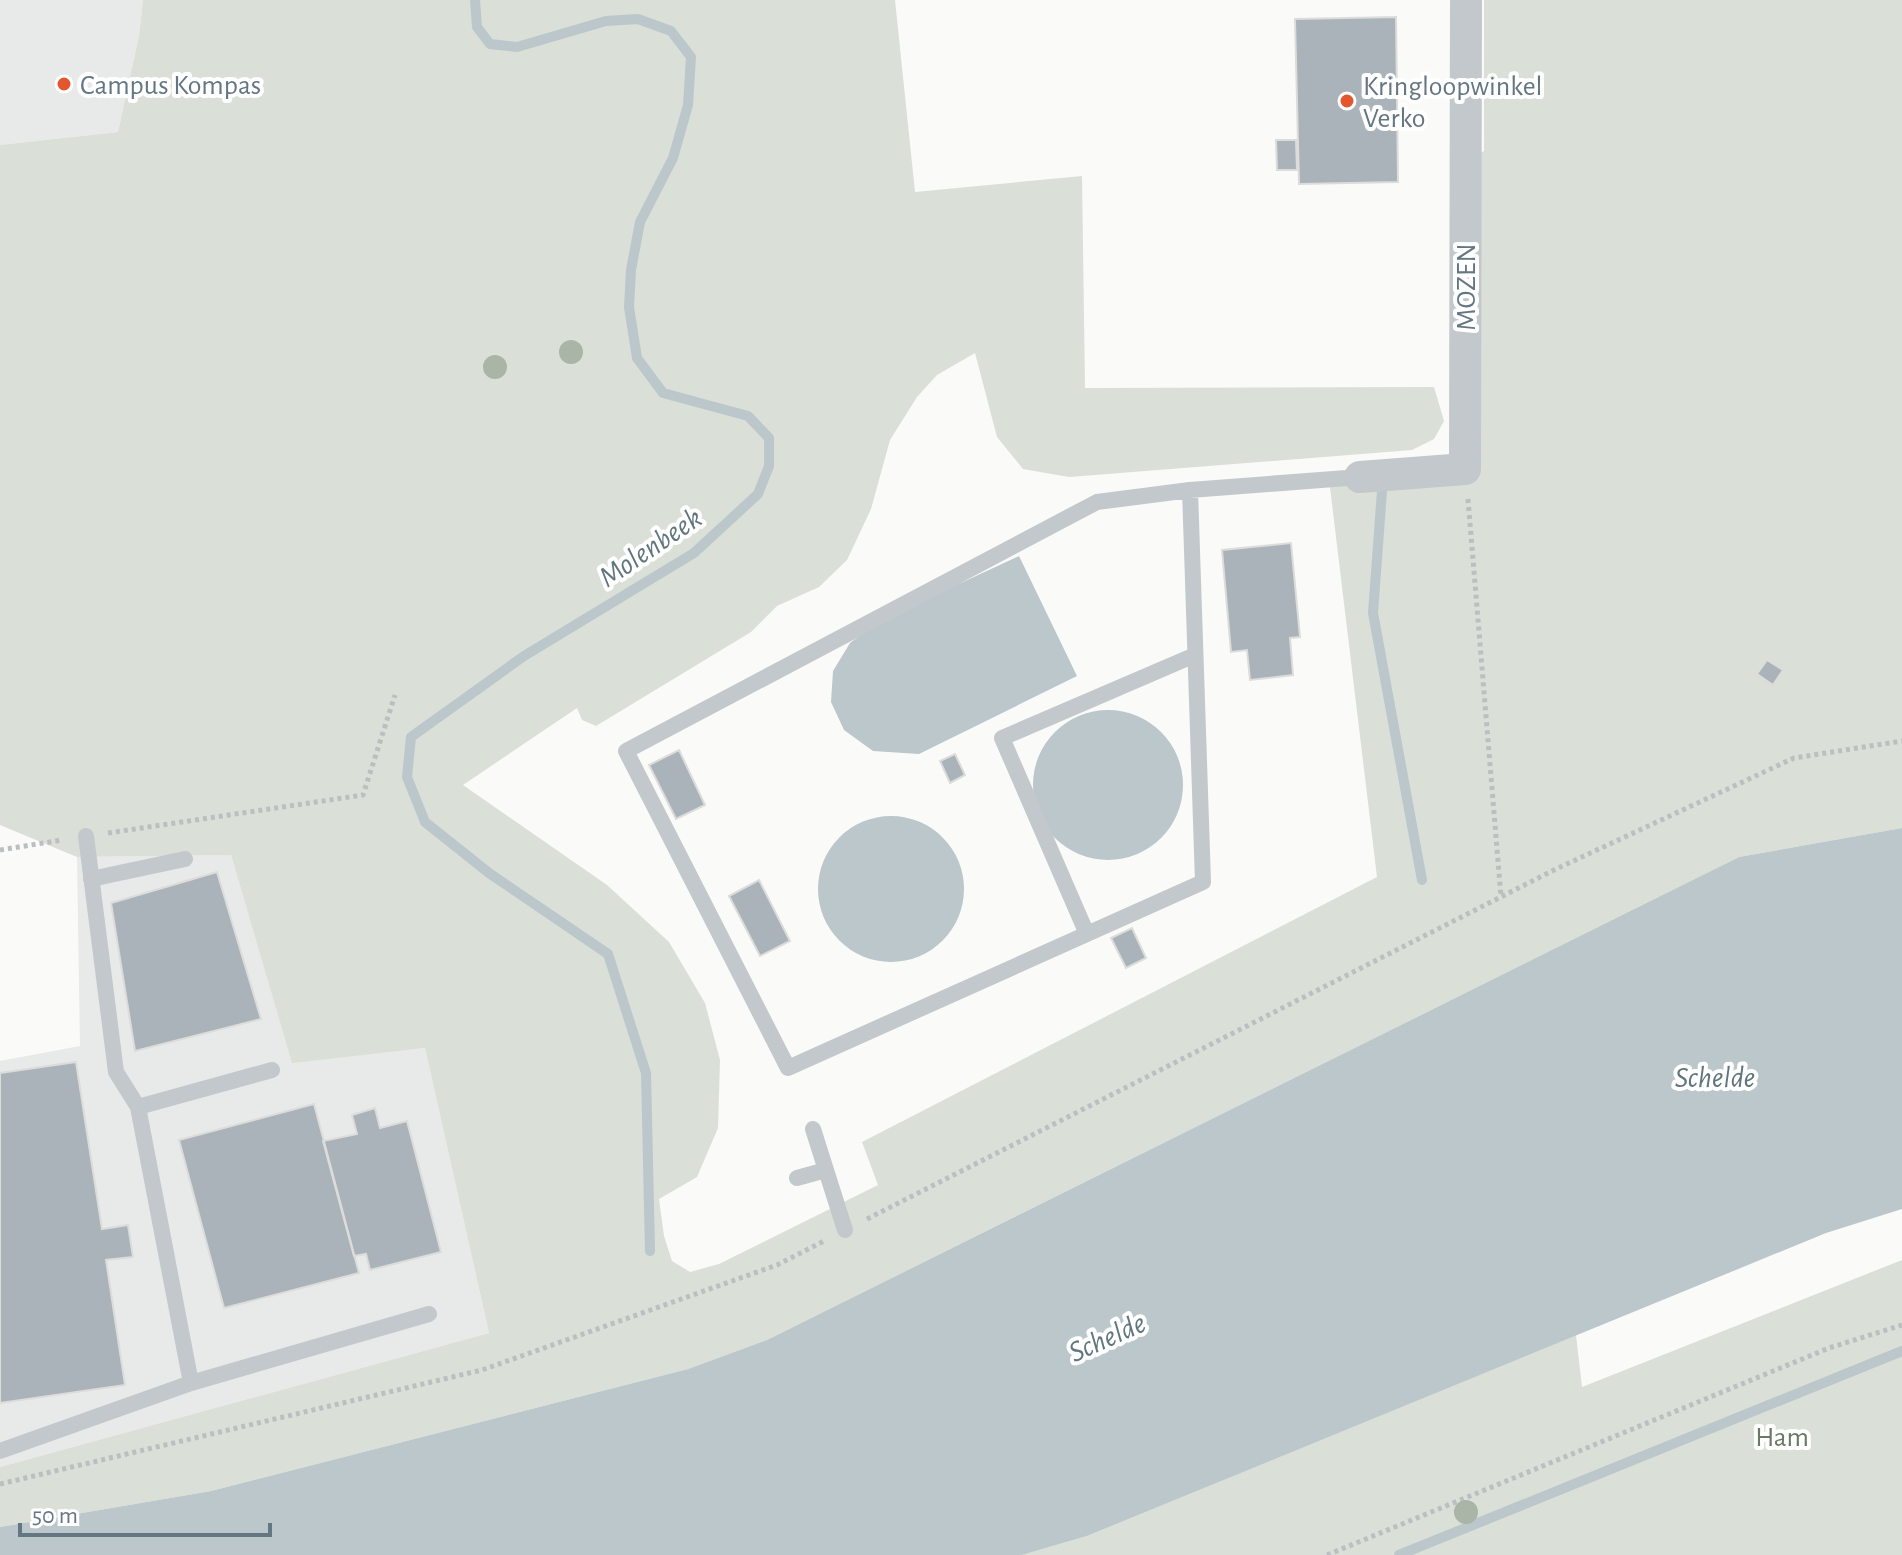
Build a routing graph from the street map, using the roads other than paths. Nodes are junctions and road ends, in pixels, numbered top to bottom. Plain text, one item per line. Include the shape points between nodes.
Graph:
1 (1466, 0) edge
2 (1360, 477) joint
3 (1190, 490) junction
4 (1195, 655) junction
5 (86, 836) road end
6 (185, 859) dead end
7 (91, 879) junction
8 (1087, 934) junction
9 (272, 1070) dead end
10 (138, 1107) junction
11 (813, 1129) dead end
12 (826, 1170) junction
13 (797, 1178) dead end
14 (845, 1230) road end
15 (429, 1314) dead end
16 (191, 1383) junction
17 (0, 1451) edge

1 - 2 street, MOZEN via 1465,469
2 - 3 lane
3 - 4 lane
3 - 8 lane via 1097,502 626,751 788,1068
4 - 8 lane via 1203,882
4 - 8 lane via 1002,738
5 - 7 lane
6 - 7 lane
7 - 10 lane via 116,1072
9 - 10 lane
10 - 16 lane
11 - 12 lane
12 - 13 lane
12 - 14 lane
15 - 16 lane
16 - 17 lane

